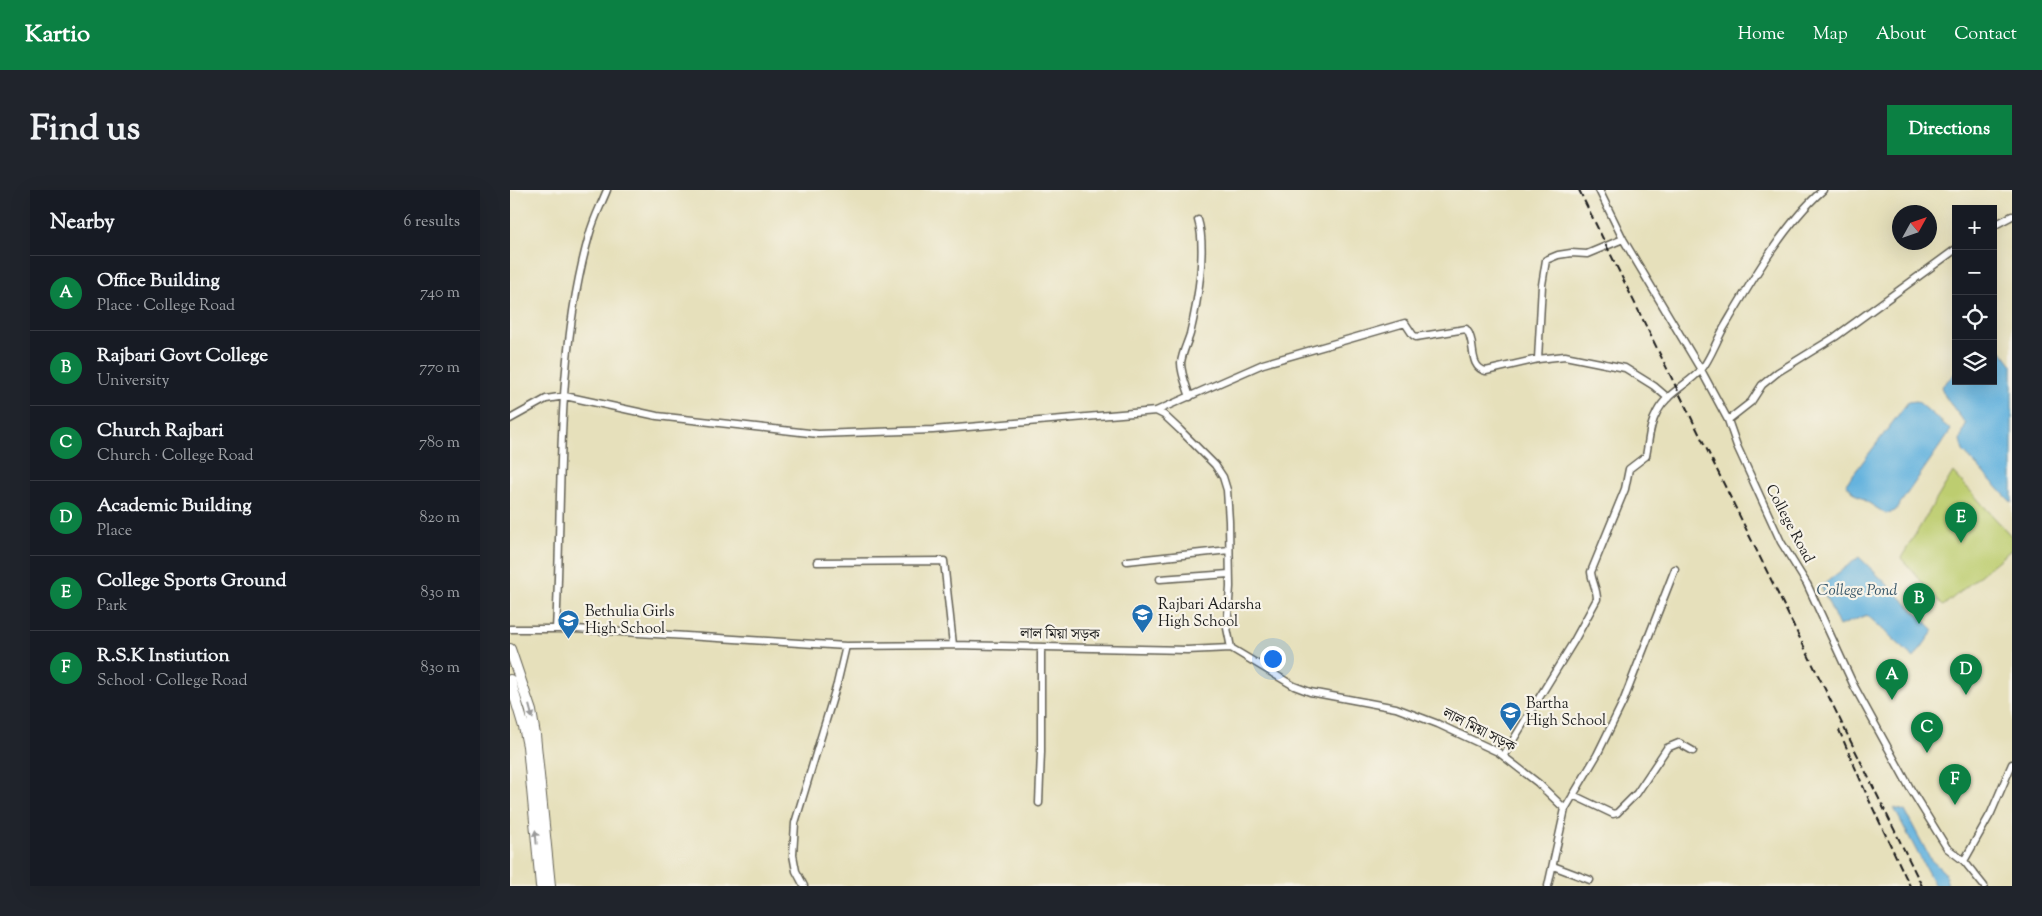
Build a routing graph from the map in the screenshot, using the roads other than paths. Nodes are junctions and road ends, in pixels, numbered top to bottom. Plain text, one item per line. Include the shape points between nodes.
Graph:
1 (607, 190) edge
2 (1599, 190) edge
3 (1823, 190) edge
4 (2012, 216) edge
5 (1198, 220) dead end
6 (1997, 224) edge
7 (1623, 239) junction
8 (1955, 250) edge
9 (1538, 359) junction
10 (1701, 370) junction
11 (565, 396) junction
12 (1190, 396) junction
13 (1668, 398) junction
14 (1156, 411) junction
15 (510, 419) edge
16 (1728, 420) junction
17 (1228, 550) junction
18 (1128, 561) dead end
19 (817, 562) dead end
20 (1676, 569) dead end
21 (1229, 574) junction
22 (1160, 579) dead end
23 (510, 629) edge
24 (556, 629) junction
25 (953, 645) junction
26 (846, 646) junction
27 (1040, 648) junction
28 (1230, 648) junction
29 (510, 649) edge
30 (510, 680) edge
31 (1692, 751) dead end
32 (1504, 755) junction
33 (2012, 764) edge
34 (1573, 795) junction
35 (1039, 803) dead end
36 (1565, 809) junction
37 (1964, 861) junction
38 (1553, 866) junction
39 (1590, 880) dead end
40 (541, 886) edge
41 (550, 886) edge
42 (804, 886) edge
43 (1548, 886) edge
44 (1984, 886) edge

1 - 11 street via 589,235 572,318
2 - 7 street, College Road
3 - 10 street via 1754,277
4 - 6 street
5 - 12 street via 1202,231 1199,279 1181,366
7 - 9 street via 1587,254 1571,253 1546,260
7 - 10 street, College Road
8 - 16 street via 1835,337 1762,384 1751,402
9 - 12 street via 1481,370 1475,364 1466,329 1416,337 1405,323 1263,364
9 - 13 street via 1565,356 1625,368
10 - 13 street
10 - 16 street, College Road
11 - 14 street via 657,416 818,434 933,430
11 - 15 street via 546,399
11 - 24 street
12 - 14 street
13 - 32 street via 1650,426 1646,456 1629,469 1625,489 1591,572 1597,599
14 - 17 street via 1180,430 1224,476
16 - 37 street, College Road via 1777,533 1807,584 1854,686 1947,848
17 - 18 street
17 - 21 street
19 - 25 street via 944,561
20 - 34 street via 1623,702 1597,756
21 - 22 street
21 - 28 street via 1227,628
23 - 24 street, লাল মিয়া সড়ক
24 - 26 street, লাল মিয়া সড়ক
25 - 26 street, লাল মিয়া সড়ক
25 - 27 street, লাল মিয়া সড়ক
26 - 42 street via 795,823 793,855 796,872
27 - 28 street, লাল মিয়া সড়ক
27 - 35 street
28 - 32 street, লাল মিয়া সড়ক via 1294,686 1396,708
29 -> 41 main road via 536,735
40 -> 30 main road via 528,746
31 - 34 street via 1679,743 1667,748 1637,794 1617,813
32 - 36 street, লাল মিয়া সড়ক
33 - 37 street via 1991,813
34 - 36 street
36 - 38 street
37 - 44 street, College Road
38 - 39 street
38 - 43 street

